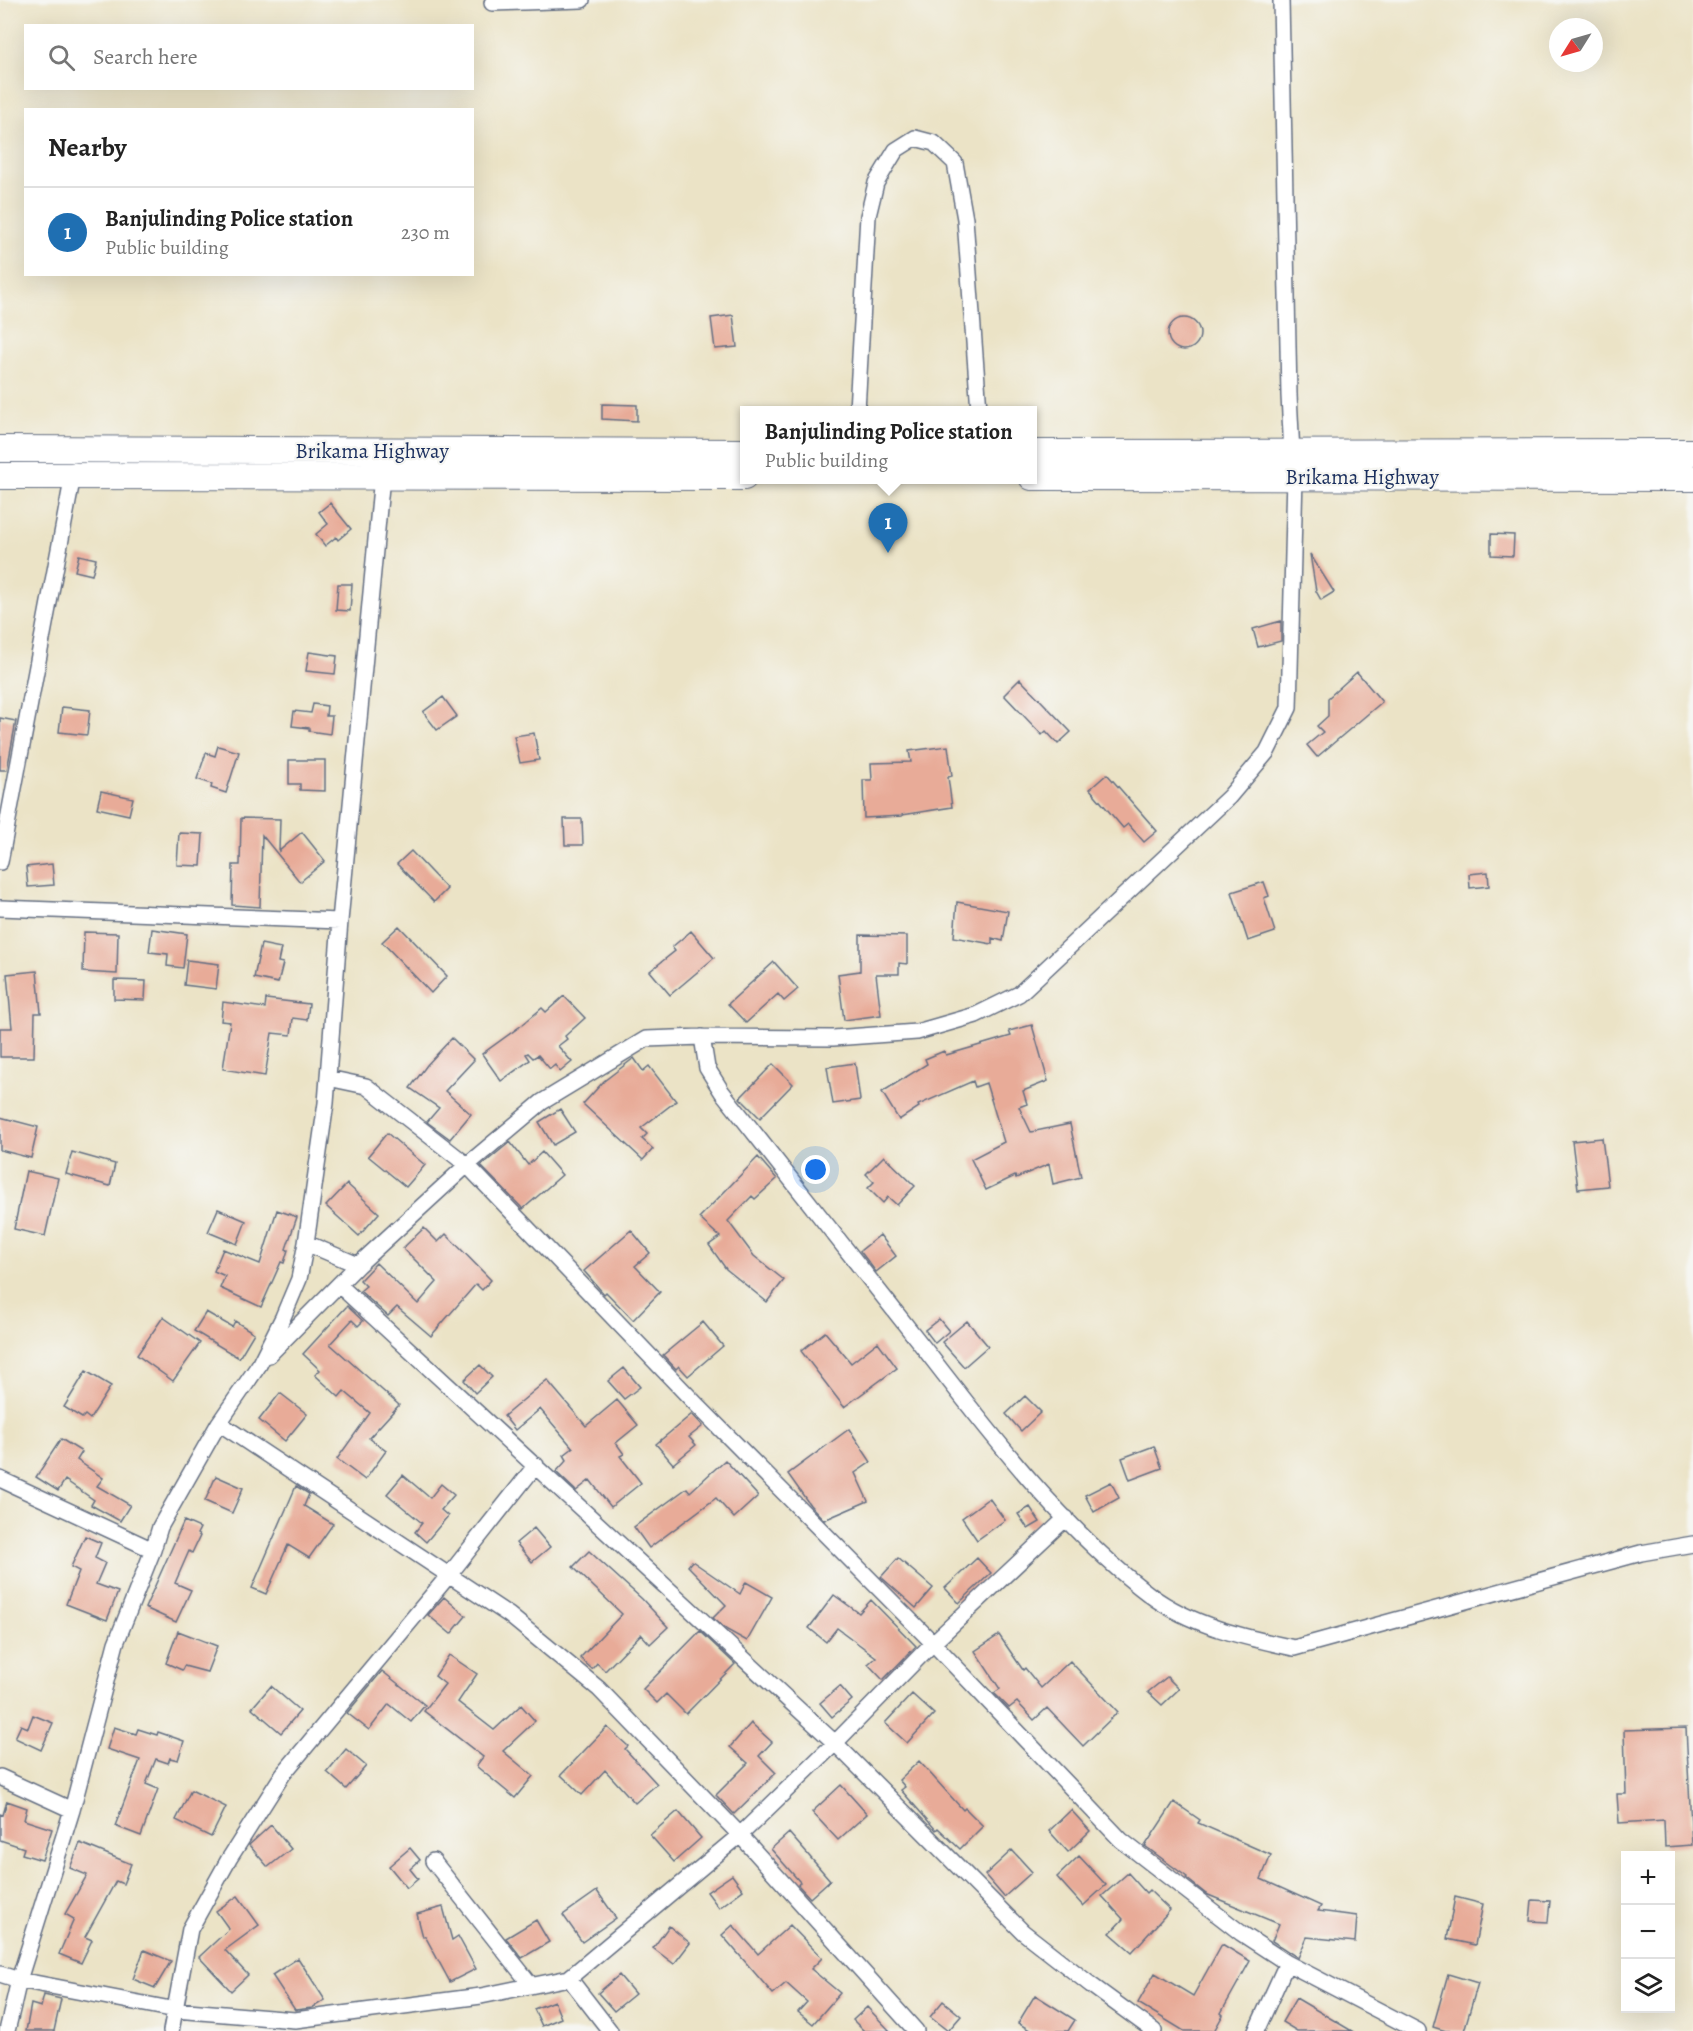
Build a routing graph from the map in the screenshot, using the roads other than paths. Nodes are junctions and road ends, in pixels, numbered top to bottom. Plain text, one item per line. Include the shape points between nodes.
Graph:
1 (582, 0) edge
2 (1281, 0) edge
3 (492, 3) dead end
4 (857, 406) edge
5 (979, 406) edge
6 (0, 449) edge
7 (78, 450) junction
8 (735, 452) edge
9 (1693, 452) edge
10 (1037, 454) edge
11 (382, 464) junction
12 (1103, 465) junction
13 (1294, 465) junction
14 (0, 476) edge
15 (72, 476) junction
16 (1037, 476) edge
17 (736, 477) edge
18 (1693, 478) edge
19 (0, 862) edge
20 (0, 908) edge
21 (340, 921) junction
22 (702, 1037) junction
23 (328, 1078) junction
24 (467, 1165) junction
25 (306, 1243) junction
26 (358, 1264) junction
27 (339, 1285) junction
28 (259, 1365) junction
29 (219, 1423) junction
30 (536, 1465) junction
31 (0, 1479) edge
32 (1065, 1518) junction
33 (1693, 1544) edge
34 (153, 1550) junction
35 (449, 1575) junction
36 (933, 1642) junction
37 (835, 1743) junction
38 (0, 1777) edge
39 (72, 1810) junction
40 (740, 1835) junction
41 (434, 1861) dead end
42 (1287, 1963) junction
43 (0, 1974) edge
44 (569, 1978) junction
45 (19, 1980) junction
46 (531, 1985) junction
47 (176, 2010) junction
48 (7, 2031) edge
49 (171, 2031) edge
50 (610, 2031) edge
51 (916, 2031) edge
52 (1154, 2031) edge
53 (1256, 2031) edge
54 (1418, 2031) edge

1 - 3 street
2 - 13 street via 1289,395
4 - 5 street via 868,216 876,183 896,150 915,138 934,143 955,163 965,219
6 - 7 highway, Brikama Highway
7 - 11 highway, Brikama Highway
7 - 15 street
8 - 11 highway, Brikama Highway
8 - 17 highway
9 - 13 highway, Brikama Highway
10 - 12 highway, Brikama Highway
11 - 15 highway, Brikama Highway
11 - 17 highway, Brikama Highway
11 - 21 street
12 - 13 highway, Brikama Highway
12 - 16 highway, Brikama Highway
13 - 18 highway, Brikama Highway
13 - 22 street via 1289,708 1267,752 1221,805 1018,994 976,1015 917,1032 833,1038
14 - 15 highway, Brikama Highway
15 - 19 street
20 - 21 street
21 - 23 street
22 - 24 street via 646,1039 542,1102
22 - 32 street via 707,1068 722,1092 982,1423
23 - 24 street via 366,1086
23 - 25 street
24 - 26 street
24 - 36 street via 696,1404
25 - 26 street
25 - 28 street via 298,1279
26 - 27 street
27 - 28 street
27 - 30 street
28 - 29 street
29 - 34 street via 160,1527
29 - 35 street
30 - 35 street
30 - 37 street
31 - 34 street
32 - 33 street via 1151,1596 1190,1619 1294,1648 1641,1553
32 - 36 street
34 - 39 street via 116,1643
35 - 40 street via 509,1615 599,1689
35 - 47 street via 283,1774 229,1859 190,1929
36 - 37 street
36 - 42 street via 1121,1840 1241,1933
37 - 40 street
37 - 52 street via 1023,1932
38 - 39 street
39 - 45 street
40 - 44 street
40 - 51 street
41 - 46 street
42 - 53 street
42 - 54 street
43 - 45 street
44 - 46 street
44 - 50 street
45 - 47 street
45 - 48 street
46 - 47 street via 481,1996 295,2020
47 - 49 street

